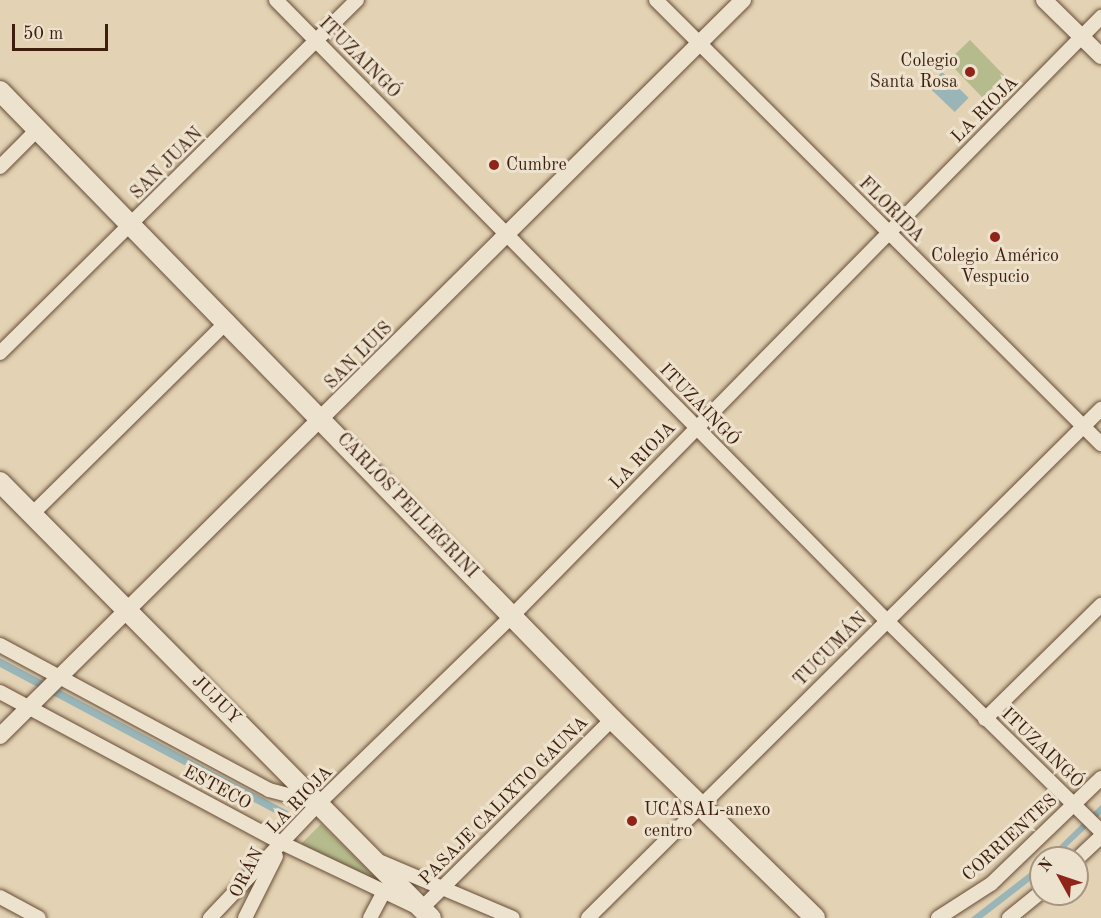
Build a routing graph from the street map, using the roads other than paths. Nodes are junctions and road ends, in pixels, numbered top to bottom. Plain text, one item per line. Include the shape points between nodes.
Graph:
1 (276, 0) edge
2 (357, 0) edge
3 (656, 0) edge
4 (743, 0) edge
5 (1044, 0) edge
6 (1101, 17) edge
7 (1082, 37) junction
8 (316, 41) junction
9 (699, 44) junction
10 (1101, 56) edge
11 (0, 91) edge
12 (38, 129) junction
13 (0, 167) edge
14 (133, 224) junction
15 (888, 233) junction
16 (509, 234) junction
17 (228, 321) junction
18 (0, 353) edge
19 (1101, 409) edge
20 (323, 419) junction
21 (1083, 427) junction
22 (695, 428) junction
23 (1101, 444) edge
24 (0, 482) edge
25 (32, 514) junction
26 (1101, 605) edge
27 (127, 610) junction
28 (513, 615) junction
29 (886, 621) junction
30 (0, 645) edge
31 (58, 676) junction
32 (0, 692) edge
33 (28, 707) junction
34 (612, 718) junction
35 (985, 719) junction
36 (0, 736) edge
37 (1101, 778) edge
38 (319, 803) junction
39 (700, 807) junction
40 (1078, 808) junction
41 (1100, 832) edge
42 (282, 843) junction
43 (1088, 846) edge
44 (373, 859) junction
45 (441, 887) junction
46 (382, 894) junction
47 (0, 897) edge
48 (1029, 902) edge
49 (426, 913) edge
50 (39, 918) edge
51 (210, 918) edge
52 (245, 918) edge
53 (370, 918) edge
54 (513, 918) edge
55 (588, 918) edge
56 (815, 918) edge
57 (938, 918) edge
58 (1009, 918) edge

1 - 8 street, ITUZAINGÓ
2 - 8 street, SAN JUAN
3 - 9 street, FLORIDA
4 - 9 street, SAN LUIS
5 - 7 street
6 - 7 street, LA RIOJA
7 - 10 street
7 - 15 street, LA RIOJA
8 - 14 street, SAN JUAN
8 - 16 street, ITUZAINGÓ
9 - 15 street, FLORIDA
9 - 16 street, SAN LUIS
11 - 12 main road, CARLOS PELLEGRINI
12 - 13 street
12 - 14 main road, CARLOS PELLEGRINI
14 - 17 main road, CARLOS PELLEGRINI
14 - 18 street, SAN JUAN
15 - 21 street, FLORIDA
15 - 22 street, LA RIOJA
16 - 20 street, SAN LUIS
16 - 22 street, ITUZAINGÓ
17 - 20 main road, CARLOS PELLEGRINI
17 - 25 street
19 - 21 street, TUCUMÁN
20 - 27 street, SAN LUIS
20 - 28 main road, CARLOS PELLEGRINI
21 - 23 street, FLORIDA
21 - 29 street, TUCUMÁN
22 - 28 street, LA RIOJA
22 - 29 street, ITUZAINGÓ
24 - 25 main road, JUJUY
25 - 27 main road, JUJUY
26 - 35 street
27 - 31 street, SAN LUIS
27 - 38 main road, JUJUY
28 - 34 main road, CARLOS PELLEGRINI
28 - 38 street, LA RIOJA
29 - 35 street, ITUZAINGÓ
29 - 39 street, TUCUMÁN
30 - 31 street, ESTECO
31 - 33 street, SAN LUIS
31 - 38 street, ESTECO via 269,790
32 - 33 street, ESTECO
33 - 36 street, SAN LUIS
33 - 42 street, ESTECO
34 - 39 main road, CARLOS PELLEGRINI
34 - 45 street, PASAJE CALIXTO GAUNA
35 - 40 street, ITUZAINGÓ
37 - 40 street, CORRIENTES
38 - 42 street, LA RIOJA
38 - 44 main road, JUJUY
39 - 55 street, TUCUMÁN
39 - 56 main road, CARLOS PELLEGRINI
40 - 41 street, ITUZAINGÓ
40 - 57 street, CORRIENTES via 991,884
41 - 43 street
42 - 46 street, ESTECO
42 - 51 street, LA RIOJA
42 - 52 street, ORÁN
44 - 45 street
44 - 49 main road, JUJUY
45 - 49 street, PASAJE CALIXTO GAUNA
45 - 54 street
46 - 49 street, ESTECO
46 - 53 street
47 - 50 street
48 - 58 street

